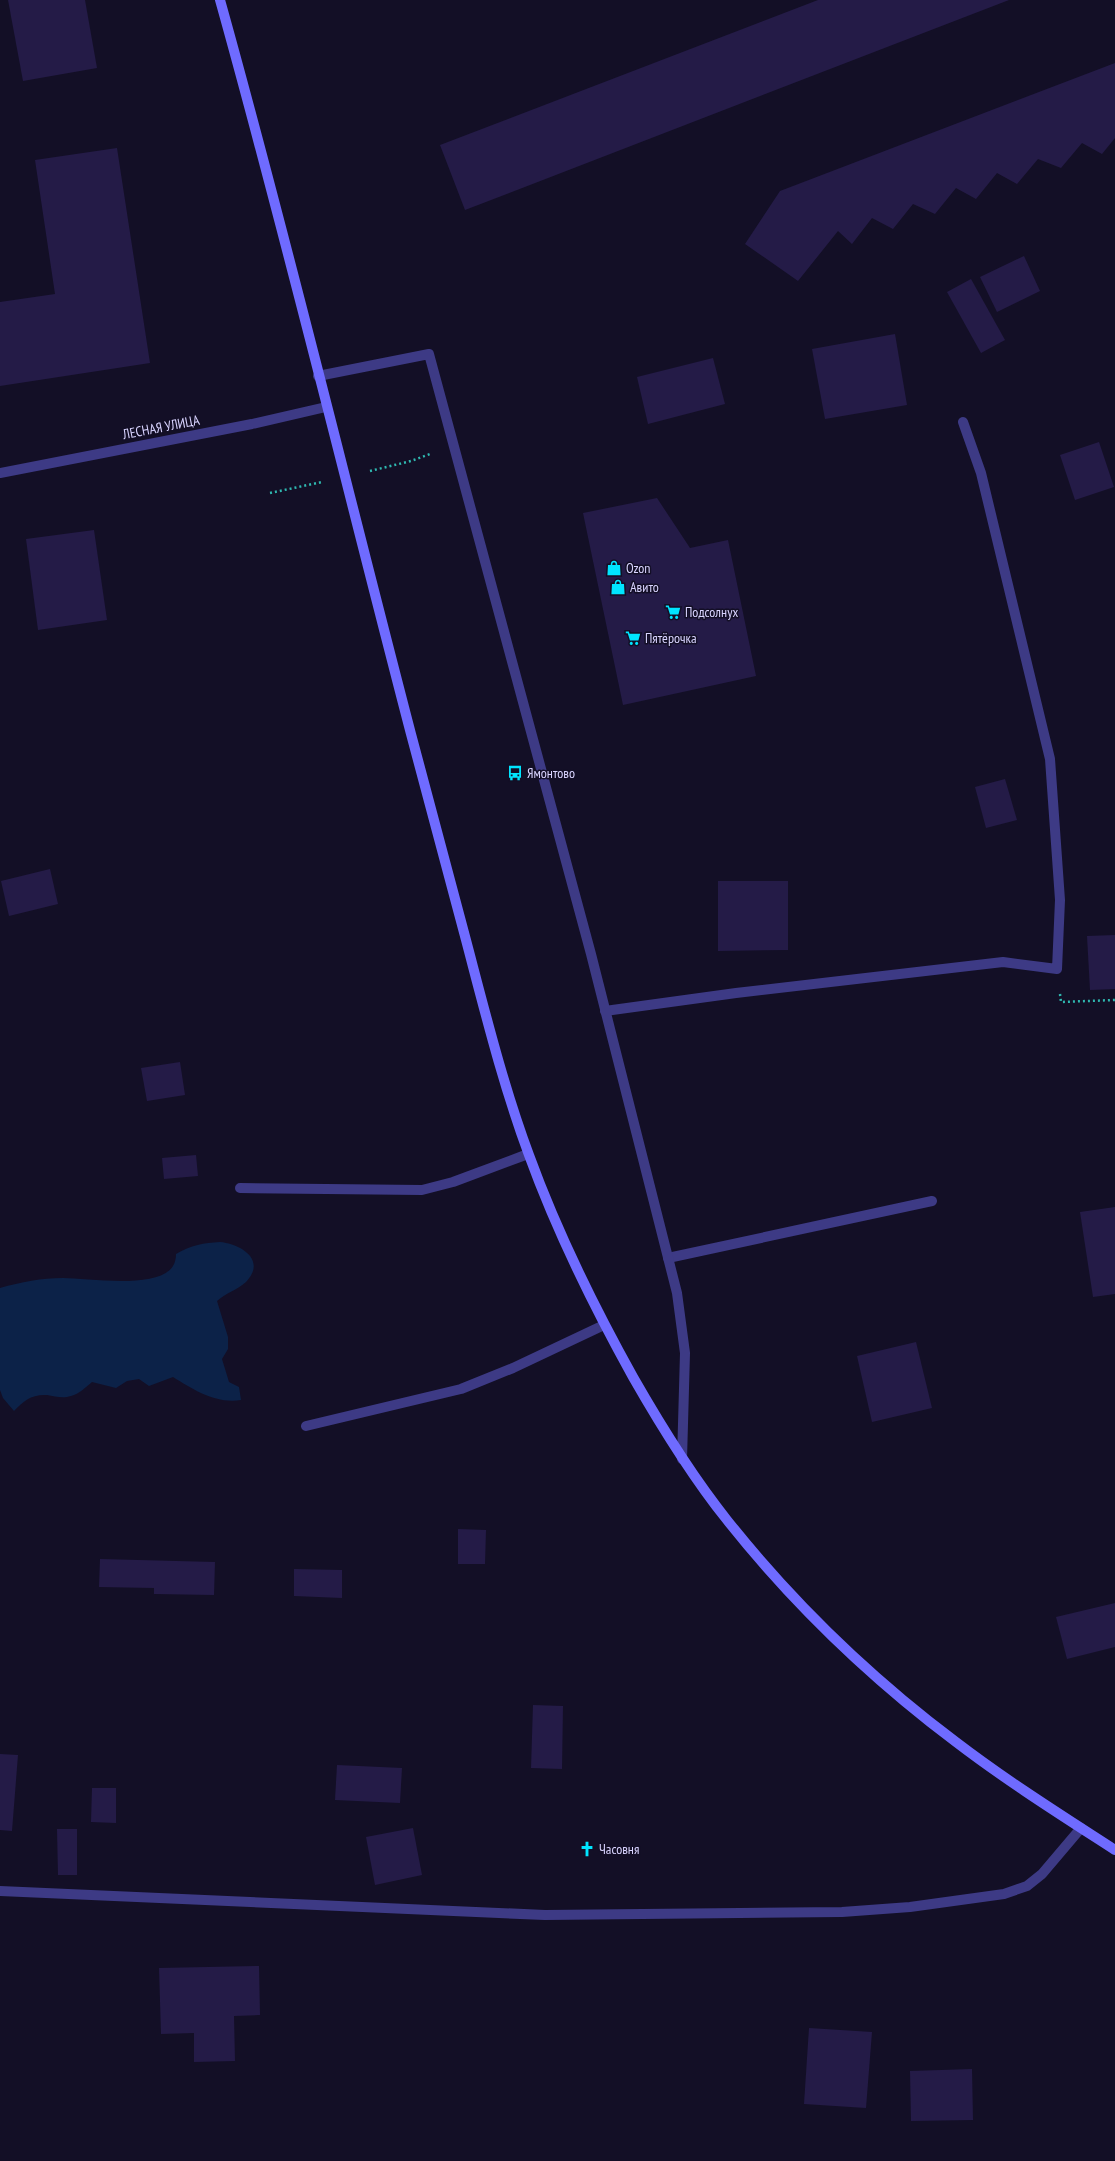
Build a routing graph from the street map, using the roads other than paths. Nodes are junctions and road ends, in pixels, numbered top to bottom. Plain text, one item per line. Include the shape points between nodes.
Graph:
1 (220, 0) edge
2 (318, 376) junction
3 (326, 407) junction
4 (963, 422) dead end
5 (0, 473) edge
6 (605, 1011) junction
7 (528, 1154) junction
8 (240, 1188) dead end
9 (932, 1202) dead end
10 (668, 1258) junction
11 (604, 1325) junction
12 (306, 1426) dead end
13 (682, 1459) junction
14 (1081, 1828) junction
15 (1115, 1850) edge
16 (0, 1891) edge

1 - 2 main road
2 - 3 main road
2 - 6 street via 429,354
3 - 5 street, ЛЕСНАЯ УЛИЦА
3 - 7 main road via 495,1051
4 - 6 street via 981,473 1050,759 1060,900 1056,969 1003,962
6 - 10 street
7 - 8 street via 453,1182 422,1190
7 - 11 main road via 562,1238
9 - 10 street
10 - 13 street via 677,1293 686,1353
11 - 12 street via 513,1368 460,1389
11 - 13 main road
13 - 14 main road via 730,1524 832,1636 891,1690 957,1743
14 - 15 main road
14 - 16 street via 1042,1874 1027,1886 1004,1894 910,1907 842,1912 545,1916

